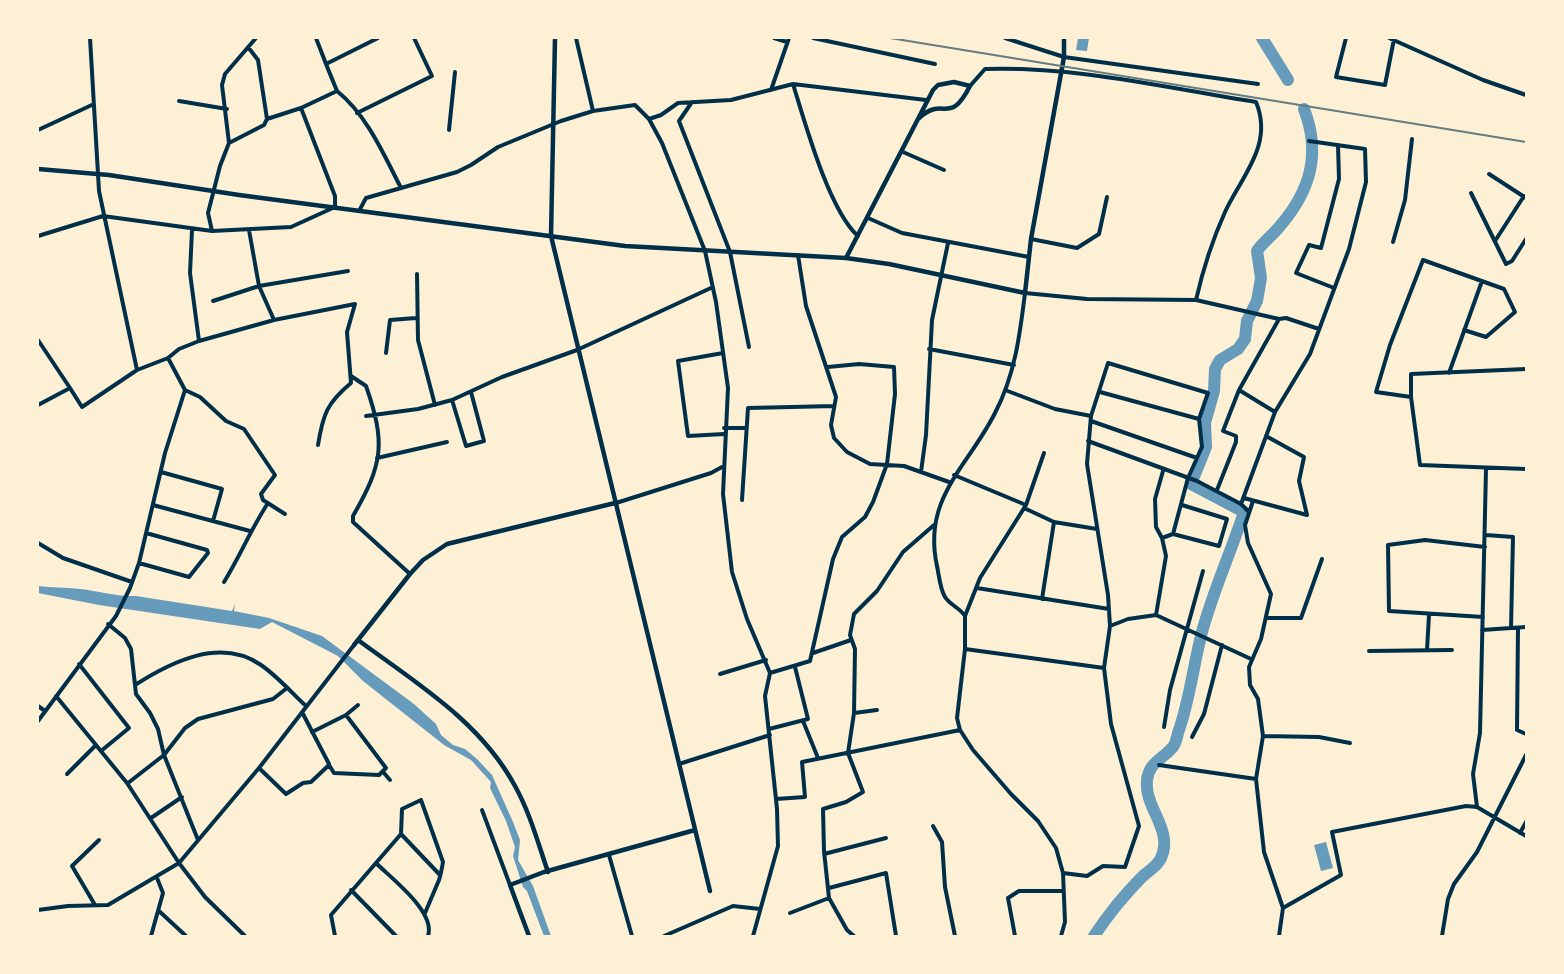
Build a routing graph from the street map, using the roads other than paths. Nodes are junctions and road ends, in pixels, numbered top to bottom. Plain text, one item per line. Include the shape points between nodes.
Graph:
1 (90, 38) edge
2 (256, 38) edge
3 (316, 38) edge
4 (378, 38) edge
5 (414, 38) edge
6 (555, 38) edge
7 (576, 38) edge
8 (774, 38) edge
9 (813, 38) edge
10 (1005, 38) edge
11 (1064, 38) edge
12 (1346, 38) edge
13 (1391, 38) edge
14 (788, 40) edge
15 (248, 47) junction
16 (1064, 57) junction
17 (326, 64) junction
18 (934, 64) dead end
19 (1062, 71) junction
20 (455, 72) dead end
21 (793, 84) junction
22 (1258, 84) dead end
23 (970, 86) junction
24 (771, 90) junction
25 (337, 91) junction
26 (1527, 95) edge
27 (926, 100) junction
28 (179, 101) dead end
29 (693, 101) junction
30 (94, 104) junction
31 (301, 108) junction
32 (227, 109) junction
33 (593, 111) junction
34 (357, 113) junction
35 (919, 118) junction
36 (267, 119) junction
37 (649, 119) junction
38 (554, 125) junction
39 (38, 130) edge
40 (449, 130) dead end
41 (1412, 139) dead end
42 (1309, 141) dead end
43 (229, 143) junction
44 (1338, 145) junction
45 (903, 152) junction
46 (38, 169) edge
47 (944, 170) dead end
48 (97, 174) junction
49 (1489, 174) dead end
50 (401, 188) junction
51 (214, 191) junction
52 (1471, 193) dead end
53 (1107, 197) dead end
54 (1525, 197) edge
55 (335, 207) junction
56 (359, 211) junction
57 (103, 216) junction
58 (868, 218) junction
59 (192, 230) junction
60 (249, 230) junction
61 (212, 231) junction
62 (38, 236) edge
63 (550, 236) junction
64 (858, 236) junction
65 (1031, 239) junction
66 (1527, 239) edge
67 (1495, 241) junction
68 (1393, 242) dead end
69 (948, 243) junction
70 (705, 251) junction
71 (730, 252) junction
72 (797, 254) junction
73 (1029, 257) junction
74 (846, 258) junction
75 (348, 271) dead end
76 (417, 274) dead end
77 (941, 275) junction
78 (1482, 281) junction
79 (259, 286) junction
80 (713, 287) junction
81 (1334, 288) junction
82 (1025, 293) junction
83 (1196, 300) junction
84 (213, 301) dead end
85 (416, 318) junction
86 (274, 320) junction
87 (1279, 320) junction
88 (1318, 329) junction
89 (1464, 330) junction
90 (38, 340) edge
91 (199, 341) junction
92 (749, 347) dead end
93 (929, 349) junction
94 (577, 350) junction
95 (386, 353) dead end
96 (723, 353) junction
97 (168, 358) junction
98 (1014, 365) junction
99 (828, 367) junction
100 (1527, 369) edge
101 (138, 370) junction
102 (1449, 373) junction
103 (351, 376) junction
104 (70, 387) junction
105 (185, 390) junction
106 (1005, 390) junction
107 (1239, 390) junction
108 (471, 392) junction
109 (1100, 392) junction
110 (1412, 397) junction
111 (452, 400) junction
112 (38, 405) edge
113 (435, 405) junction
114 (834, 406) junction
115 (1275, 412) junction
116 (376, 414) junction
117 (366, 416) dead end
118 (1091, 419) junction
119 (1199, 420) junction
120 (746, 428) junction
121 (724, 431) junction
122 (1266, 436) junction
123 (1088, 441) junction
124 (447, 442) dead end
125 (318, 445) dead end
126 (1044, 453) dead end
127 (377, 458) junction
128 (1197, 458) junction
129 (887, 464) junction
130 (722, 466) junction
131 (1486, 469) junction
132 (1527, 469) edge
133 (1163, 471) junction
134 (161, 472) junction
135 (921, 472) junction
136 (954, 475) junction
137 (1188, 478) junction
138 (949, 482) junction
139 (1217, 490) junction
140 (1244, 498) junction
141 (742, 500) dead end
142 (1253, 501) junction
143 (268, 503) junction
144 (615, 503) junction
145 (1241, 504) junction
146 (153, 505) junction
147 (1182, 505) junction
148 (1025, 507) junction
149 (1250, 512) junction
150 (285, 514) dead end
151 (213, 521) junction
152 (1054, 522) junction
153 (935, 524) junction
154 (1097, 529) junction
155 (250, 531) junction
156 (146, 533) junction
157 (1173, 534) junction
158 (1486, 535) junction
159 (1162, 538) junction
160 (38, 543) edge
161 (1485, 547) junction
162 (1322, 560) dead end
163 (139, 563) junction
164 (1203, 571) dead end
165 (410, 574) junction
166 (132, 582) junction
167 (224, 582) dead end
168 (976, 588) junction
169 (1042, 599) junction
170 (1109, 609) junction
171 (965, 615) junction
172 (1156, 615) junction
173 (1429, 615) junction
174 (1483, 617) junction
175 (1266, 618) junction
176 (108, 624) junction
177 (1110, 626) junction
178 (1527, 627) edge
179 (1511, 628) junction
180 (1518, 628) junction
181 (1189, 629) junction
182 (1482, 630) junction
183 (851, 640) junction
184 (356, 643) junction
185 (1222, 645) junction
186 (966, 649) junction
187 (1427, 650) junction
188 (1452, 650) dead end
189 (1369, 651) dead end
190 (813, 652) junction
191 (1251, 659) junction
192 (766, 660) junction
193 (79, 664) junction
194 (795, 667) junction
195 (1104, 668) junction
196 (770, 673) junction
197 (720, 674) dead end
198 (135, 685) junction
199 (287, 688) junction
200 (56, 696) junction
201 (358, 705) dead end
202 (38, 706) edge
203 (306, 706) junction
204 (877, 710) dead end
205 (45, 711) junction
206 (302, 712) junction
207 (854, 712) junction
208 (346, 716) junction
209 (803, 720) junction
210 (38, 721) edge
211 (1164, 727) dead end
212 (769, 729) junction
213 (960, 730) junction
214 (312, 732) junction
215 (1527, 734) edge
216 (770, 735) junction
217 (1263, 736) junction
218 (1192, 737) dead end
219 (1350, 743) dead end
220 (96, 745) junction
221 (101, 750) junction
222 (848, 753) junction
223 (164, 755) junction
224 (1527, 755) edge
225 (818, 758) junction
226 (329, 765) junction
227 (678, 765) junction
228 (1159, 765) dead end
229 (259, 768) junction
230 (384, 772) junction
231 (67, 774) dead end
232 (1256, 778) junction
233 (390, 780) dead end
234 (127, 783) junction
235 (182, 797) junction
236 (776, 799) junction
237 (1477, 807) junction
238 (482, 810) dead end
239 (151, 818) junction
240 (1492, 818) junction
241 (1527, 822) edge
242 (933, 826) dead end
243 (695, 830) junction
244 (1520, 833) junction
245 (401, 834) junction
246 (874, 835) dead end
247 (1527, 836) edge
248 (886, 838) dead end
249 (99, 840) dead end
250 (198, 840) junction
251 (875, 840) junction
252 (824, 854) junction
253 (609, 855) junction
254 (179, 863) junction
255 (376, 863) junction
256 (546, 872) junction
257 (1063, 873) junction
258 (440, 875) junction
259 (157, 878) junction
260 (510, 885) junction
261 (829, 888) junction
262 (351, 890) junction
263 (710, 891) dead end
264 (1062, 891) junction
265 (829, 898) junction
266 (95, 905) junction
267 (1283, 908) junction
268 (760, 909) junction
269 (38, 910) edge
270 (159, 911) junction
271 (790, 913) dead end
272 (425, 914) junction
273 (151, 936) edge
274 (186, 936) edge
275 (245, 936) edge
276 (335, 936) edge
277 (396, 936) edge
278 (428, 936) edge
279 (529, 936) edge
280 (632, 936) edge
281 (663, 936) edge
282 (753, 936) edge
283 (854, 936) edge
284 (896, 936) edge
285 (955, 936) edge
286 (1015, 936) edge
287 (1061, 936) edge
288 (1279, 936) edge
289 (1442, 936) edge

1 - 30 street
2 - 15 street
3 - 17 street
4 - 17 street
5 - 34 street via 432,76
6 - 38 street
7 - 33 street
8 - 14 street
9 - 18 street
10 - 16 street
11 - 16 street
12 - 13 street via 1336,77 1385,85
13 - 26 street via 1483,80
14 - 24 street
15 - 32 street via 225,74 222,85
15 - 36 street via 258,60
16 - 19 street
16 - 22 street
17 - 25 street
19 - 23 street via 985,69
19 - 65 street
19 - 83 street via 1256,102 1261,139 1255,161 1232,198 1209,249
20 - 40 street
21 - 24 street
21 - 27 street
21 - 64 street via 811,145 838,207
23 - 27 street via 954,82 938,85
23 - 35 street via 960,106 931,110
24 - 29 street via 731,100
25 - 31 street
25 - 34 street
27 - 35 street
28 - 32 street
29 - 37 street via 678,103
29 - 71 street via 679,121
30 - 39 street
30 - 48 street
31 - 36 street
31 - 55 street via 335,196
32 - 43 street
33 - 37 street via 635,105
33 - 38 street
34 - 50 street
35 - 45 street
36 - 43 street via 264,125
37 - 70 street
38 - 50 street via 498,147 467,168
38 - 63 street
41 - 68 street via 1405,200
42 - 44 street
43 - 51 street
44 - 81 street via 1365,149 1366,182 1349,249
44 - 81 street via 1339,179 1321,248 1309,244 1296,273
45 - 47 street
45 - 58 street
46 - 48 street
48 - 51 street
48 - 57 street
49 - 54 street
50 - 56 street via 366,198
51 - 55 street
51 - 61 street via 208,213
52 - 67 street
53 - 65 street via 1099,234 1077,248
54 - 67 street
55 - 56 street
55 - 60 street via 291,228
56 - 63 street
57 - 59 street
57 - 62 street
57 - 101 street
58 - 64 street
58 - 69 street via 902,233
59 - 61 street
59 - 91 street via 190,273
60 - 61 street
60 - 79 street
63 - 70 street
63 - 94 street
64 - 74 street
65 - 73 street
66 - 67 street via 1506,264
69 - 73 street
69 - 77 street
70 - 71 street
70 - 80 street
71 - 72 street
71 - 92 street
72 - 74 street
72 - 99 street via 806,306
73 - 82 street
74 - 77 street
75 - 79 street
76 - 85 street
77 - 82 street
77 - 93 street
78 - 89 street
78 - 89 street via 1504,289 1515,312 1486,336
78 - 110 street via 1423,260 1376,392
79 - 84 street
79 - 86 street
80 - 94 street
80 - 96 street
81 - 88 street
82 - 83 street via 1087,299
82 - 98 street
83 - 87 street
85 - 95 street via 390,320
85 - 113 street
86 - 91 street
86 - 103 street via 355,304 347,332
87 - 88 street via 1286,318
87 - 107 street
88 - 115 street via 1310,354
89 - 102 street
90 - 104 street
91 - 97 street
93 - 98 street
93 - 135 street
94 - 108 street
94 - 144 street
96 - 121 street via 728,388
96 - 121 street via 678,361 688,436
97 - 101 street
97 - 105 street
98 - 106 street
99 - 114 street via 836,397
99 - 129 street via 894,367 896,394
100 - 102 street
101 - 104 street via 82,407
102 - 110 street via 1411,374
103 - 116 street via 366,386
103 - 125 street via 351,383 332,399
104 - 112 street
105 - 134 street
105 - 143 street via 200,397 226,421 244,429 275,475 261,494
106 - 118 street
106 - 136 street via 985,433
107 - 115 street
107 - 139 street via 1223,431 1236,436 1236,442
108 - 111 street
108 - 111 street via 484,441 466,446
109 - 118 street
109 - 119 street
109 - 119 street via 1108,363 1208,393
110 - 131 street via 1420,465
111 - 113 street
113 - 116 street
114 - 120 street via 748,408
114 - 129 street via 832,431 840,446 870,464
115 - 122 street
116 - 117 street
116 - 127 street via 381,438
118 - 123 street
118 - 128 street
119 - 128 street via 1202,447
120 - 121 street
120 - 141 street
121 - 130 street
122 - 140 street
122 - 142 street via 1304,457 1299,481 1307,515
123 - 133 street
123 - 154 street via 1087,464
124 - 127 street
126 - 148 street
127 - 165 street via 375,473 353,522
128 - 137 street
129 - 135 street
129 - 190 street via 865,517 842,537 833,559
130 - 144 street via 711,473
130 - 192 street via 732,572 747,620
131 - 132 street
131 - 158 street
133 - 137 street
133 - 159 street via 1155,500 1156,527
134 - 146 street
134 - 151 street via 222,489
135 - 138 street
136 - 138 street
136 - 148 street
137 - 139 street
137 - 147 street
138 - 153 street
139 - 145 street
140 - 142 street
140 - 145 street
142 - 149 street
143 - 150 street
143 - 155 street
144 - 165 street via 462,538 435,551
144 - 227 street
145 - 149 street
146 - 151 street
146 - 156 street
147 - 157 street
147 - 157 street via 1227,519 1219,546
148 - 152 street
148 - 168 street
149 - 175 street via 1245,525 1248,543 1271,588
151 - 155 street
152 - 154 street
152 - 169 street
153 - 171 street via 933,548 944,595
153 - 183 street via 903,552 877,591 857,609
154 - 170 street
155 - 167 street via 247,544
156 - 163 street
156 - 163 street via 208,553 189,577
157 - 159 street
158 - 161 street
158 - 179 street via 1514,537
159 - 172 street via 1166,556
160 - 166 street via 63,558
161 - 173 street via 1425,540 1388,545 1389,611
161 - 174 street
162 - 175 street via 1301,618
163 - 166 street
164 - 181 street
165 - 184 street
166 - 176 street
168 - 169 street
168 - 171 street
169 - 170 street
170 - 177 street
171 - 186 street
172 - 177 street
172 - 181 street
173 - 174 street
173 - 187 street
174 - 182 street
175 - 191 street
176 - 193 street
176 - 198 street via 125,638 131,649
177 - 195 street
178 - 180 street
179 - 180 street
179 - 182 street
180 - 215 street via 1517,730
181 - 185 street
181 - 211 street via 1170,690
182 - 237 street via 1480,733 1473,774
183 - 190 street
183 - 207 street via 855,649
184 - 203 street
184 - 256 street via 458,716 494,753 520,796
185 - 191 street
185 - 218 street via 1204,714
186 - 195 street
186 - 213 street via 957,701
187 - 188 street
187 - 189 street
190 - 194 street via 810,661
191 - 217 street via 1250,685 1258,699
192 - 196 street
192 - 197 street
193 - 200 street
193 - 221 street via 129,728
194 - 196 street
194 - 209 street via 808,719
195 - 257 street via 1111,724 1139,826 1125,867 1103,866 1087,876
196 - 212 street via 765,696
198 - 199 street via 178,661 220,653 246,656
198 - 223 street via 136,694 158,729
199 - 203 street
199 - 223 street via 273,699 198,720 185,728
200 - 205 street
200 - 220 street
201 - 208 street
202 - 205 street
203 - 206 street
204 - 207 street
205 - 210 street
206 - 214 street
206 - 229 street
207 - 222 street
208 - 214 street
208 - 230 street via 386,768
209 - 212 street
209 - 225 street
212 - 216 street
213 - 222 street
213 - 257 street via 1038,821 1056,848
214 - 226 street
216 - 227 street
216 - 236 street
217 - 219 street via 1319,737
217 - 232 street
220 - 221 street
220 - 231 street
221 - 234 street
222 - 225 street
222 - 252 street via 863,792 823,809
223 - 234 street
223 - 235 street
224 - 240 street
225 - 236 street via 802,762 805,797
226 - 229 street via 311,782 286,794
226 - 230 street via 334,773
227 - 243 street
228 - 232 street
229 - 250 street
230 - 233 street
232 - 267 street via 1264,852
234 - 239 street
235 - 239 street
235 - 250 street
236 - 268 street via 778,846
237 - 240 street
237 - 267 street via 1332,832 1341,875
238 - 260 street
239 - 254 street
240 - 244 street
240 - 289 street via 1477,852 1454,884
241 - 244 street
242 - 285 street via 942,842 945,887
243 - 253 street
243 - 263 street
244 - 247 street
245 - 255 street
245 - 258 street
245 - 258 street via 402,809 421,800 442,858
246 - 251 street
248 - 251 street
249 - 266 street via 72,866
250 - 254 street
251 - 252 street
252 - 261 street
253 - 256 street
253 - 280 street
254 - 259 street
254 - 275 street via 205,897
255 - 262 street
255 - 272 street
256 - 260 street
257 - 264 street
258 - 272 street
259 - 266 street via 113,903
259 - 270 street via 163,893
260 - 279 street
261 - 265 street
261 - 284 street via 886,873
262 - 276 street via 331,915
262 - 277 street
264 - 286 street via 1019,891 1008,898
264 - 287 street via 1065,922
265 - 271 street
265 - 283 street
266 - 269 street
267 - 288 street
268 - 281 street via 733,906
268 - 282 street
270 - 273 street
270 - 274 street
272 - 278 street via 430,927

